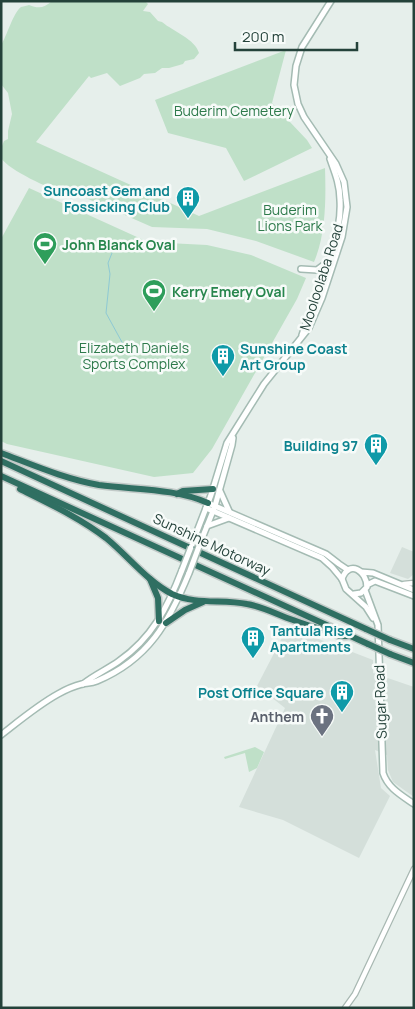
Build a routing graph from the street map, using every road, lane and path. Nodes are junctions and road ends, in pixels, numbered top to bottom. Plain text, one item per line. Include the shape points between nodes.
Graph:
1 (331, 1) edge
2 (330, 156) junction
3 (330, 255) junction
4 (301, 269) dead end
5 (301, 339) junction
6 (1, 453) edge
7 (1, 461) edge
8 (1, 476) edge
9 (1, 480) edge
10 (216, 490) junction
11 (177, 494) junction
12 (210, 507) junction
13 (229, 512) junction
14 (229, 518) junction
15 (207, 526) junction
16 (348, 570) junction
17 (361, 572) junction
18 (150, 579) junction
19 (342, 579) junction
20 (398, 583) junction
21 (414, 583) edge
22 (366, 588) junction
23 (414, 590) edge
24 (353, 594) junction
25 (176, 596) junction
26 (414, 596) edge
27 (204, 601) junction
28 (158, 621) junction
29 (166, 623) junction
30 (375, 624) joint
31 (350, 636) junction
32 (378, 640) junction
33 (414, 649) edge
34 (414, 663) edge
35 (83, 684) junction
36 (1, 734) edge
37 (414, 804) edge
38 (414, 869) edge
39 (345, 1008) edge

1 - 2 main road, Mooloolaba Road via 302,47 294,85 304,117
2 - 3 main road, Mooloolaba Road via 341,206
2 - 5 main road, Mooloolaba Road via 345,187 345,224 316,313
3 - 4 main road via 318,270
3 - 5 main road, Mooloolaba Road
5 - 10 main road, Mooloolaba Road via 252,401 227,444
6 - 11 highway via 84,482
7 - 33 highway, Sunshine Motorway, bridge
8 - 31 highway, Sunshine Motorway
9 - 18 highway via 89,526
10 - 11 highway
10 - 12 main road, Mooloolaba Road
10 - 13 main road
11 - 12 highway
12 - 13 main road
12 - 14 main road
12 - 15 main road, Mooloolaba Road
12 - 25 main road, Mooloolaba Road, bridge via 182,570
13 - 16 main road via 326,554
14 - 15 main road
14 - 19 main road via 322,558
15 - 25 main road, Mooloolaba Road, bridge via 189,573
16 - 17 main road via 354,568
16 - 19 main road
17 - 20 main road
17 - 22 main road
18 - 25 highway
18 - 28 highway via 158,598
19 - 24 main road via 346,589
20 - 21 street
20 - 23 main road
22 - 24 main road via 362,593
22 - 26 main road via 375,581
22 - 32 main road via 378,625
24 - 30 main road, Sugar Road via 372,615
25 - 27 highway
25 - 28 main road, Mooloolaba Road
25 - 29 main road, Mooloolaba Road
27 - 29 highway
27 - 31 highway via 250,604 340,636
28 - 35 main road, Mooloolaba Road via 132,652
29 - 35 main road, Mooloolaba Road via 149,645 124,667
30 - 32 street, Sugar Road
31 - 34 highway, Sunshine Motorway, bridge
32 - 37 main road, Sugar Road via 383,773 392,788
35 - 36 main road via 61,692
38 - 39 street via 355,994

